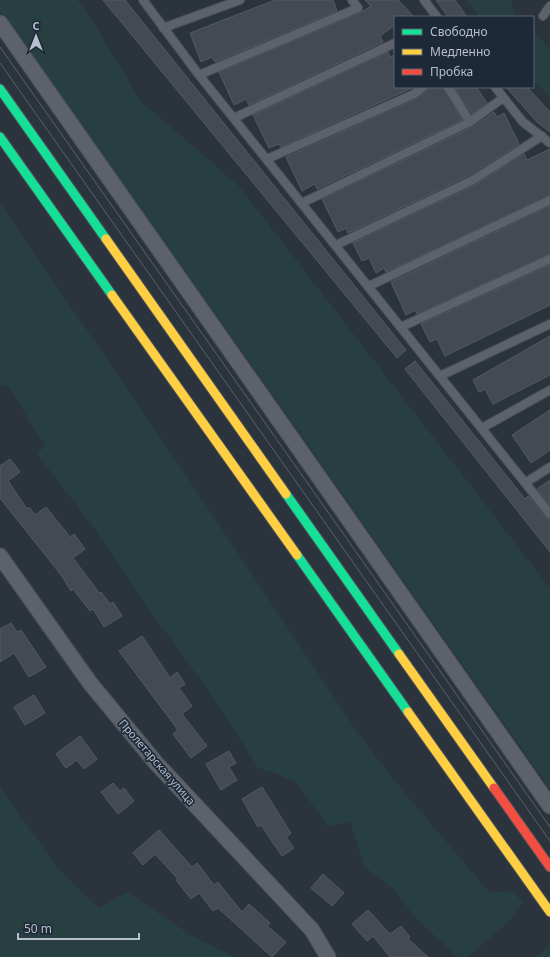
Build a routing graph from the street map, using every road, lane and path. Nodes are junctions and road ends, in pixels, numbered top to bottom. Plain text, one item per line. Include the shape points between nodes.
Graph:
1 (143, 0) edge
2 (240, 0) edge
3 (352, 0) edge
4 (424, 0) edge
5 (550, 6) edge
6 (436, 16) edge
7 (543, 16) dead end
8 (0, 23) edge
9 (163, 28) junction
10 (394, 43) edge
11 (199, 75) junction
12 (422, 88) edge
13 (449, 88) edge
14 (495, 88) edge
15 (0, 89) edge
16 (503, 98) junction
17 (234, 118) junction
18 (470, 122) junction
19 (542, 136) junction
20 (0, 137) edge
21 (550, 143) edge
22 (267, 159) junction
23 (550, 200) edge
24 (302, 202) junction
25 (336, 245) junction
26 (550, 259) edge
27 (368, 286) junction
28 (550, 324) edge
29 (401, 326) junction
30 (440, 376) junction
31 (550, 390) edge
32 (482, 428) junction
33 (550, 467) edge
34 (525, 483) junction
35 (550, 514) edge
36 (0, 556) edge
37 (550, 806) edge
38 (550, 867) edge
39 (550, 912) edge
40 (328, 957) edge

1 - 9 lane
2 - 9 lane
3 - 11 lane via 358,8
4 - 6 lane
5 - 7 lane
8 - 37 street
9 - 11 lane
10 - 17 lane
11 - 17 lane
12 - 22 lane via 414,94
13 - 18 lane
14 - 16 lane
15 - 38 main road
16 - 18 lane
16 - 19 lane via 523,122
17 - 22 lane
18 - 24 lane
19 - 21 lane
19 - 25 lane via 473,180
20 - 39 main road
22 - 24 lane
23 - 27 lane
24 - 25 lane
25 - 27 lane
26 - 29 lane
27 - 29 lane
28 - 30 lane
29 - 30 lane
30 - 32 lane
31 - 32 lane
32 - 34 lane
33 - 34 lane
34 - 35 lane
36 - 40 street, Пролетарская улица via 90,683 161,768 312,930

